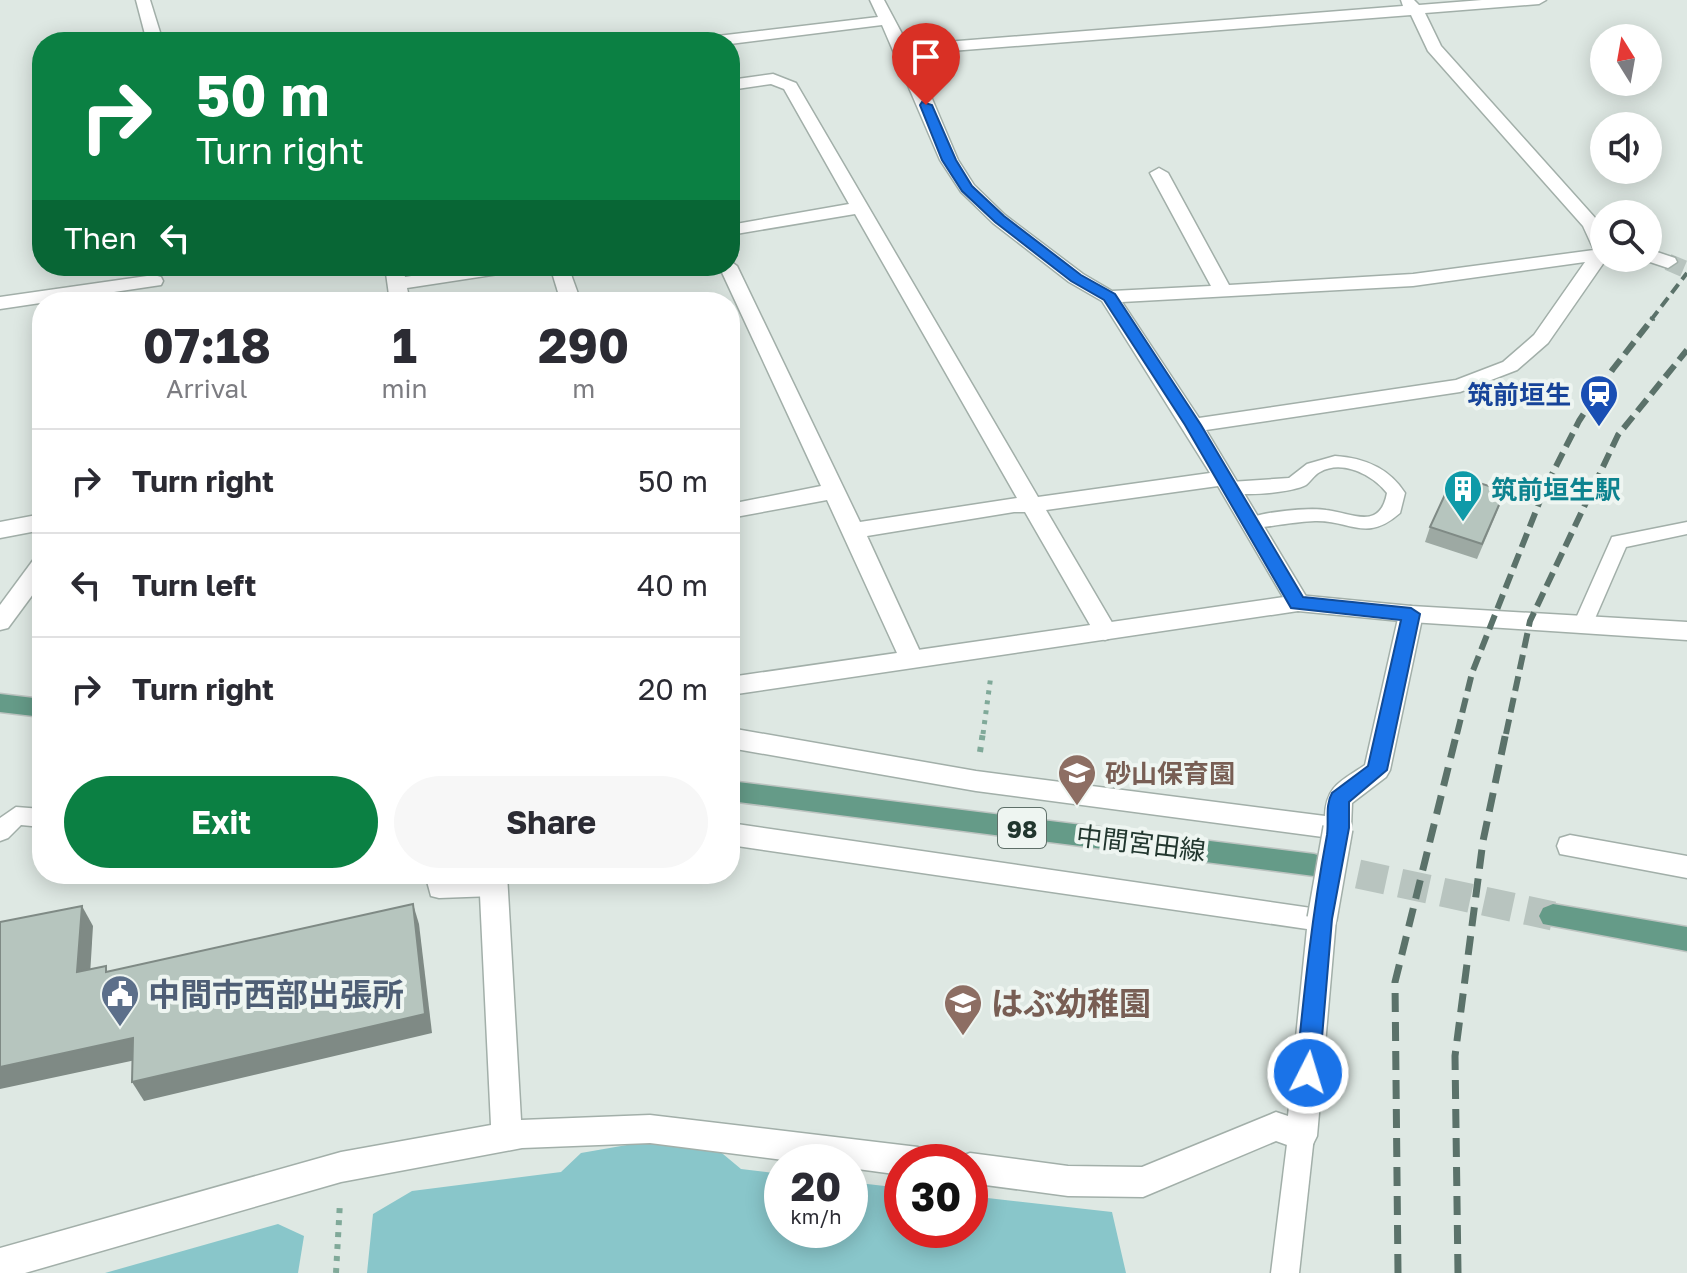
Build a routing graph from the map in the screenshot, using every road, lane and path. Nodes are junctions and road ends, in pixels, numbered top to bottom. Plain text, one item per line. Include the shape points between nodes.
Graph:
1 (143, 0) edge
2 (877, 0) edge
3 (1539, 0) edge
4 (1411, 5) edge
5 (887, 20) junction
6 (152, 32) edge
7 (740, 38) edge
8 (903, 50) junction
9 (740, 84) edge
10 (1159, 173) dead end
11 (859, 208) junction
12 (1590, 223) edge
13 (740, 228) edge
14 (1590, 253) edge
15 (1662, 260) edge
16 (1668, 262) tunnel mouth
17 (1590, 268) edge
18 (145, 276) edge
19 (448, 276) edge
20 (733, 276) edge
21 (397, 284) edge
22 (1222, 289) junction
23 (59, 292) edge
24 (32, 297) edge
25 (1109, 297) junction
26 (0, 303) edge
27 (1193, 425) junction
28 (1227, 483) junction
29 (834, 491) junction
30 (1032, 505) junction
31 (740, 509) edge
32 (1251, 523) junction
33 (32, 524) edge
34 (1687, 528) edge
35 (0, 530) edge
36 (853, 531) junction
37 (32, 579) edge
38 (1298, 603) junction
39 (1411, 614) junction
40 (0, 622) edge
41 (1583, 625) junction
42 (1105, 631) junction
43 (1687, 631) edge
44 (996, 646) junction
45 (911, 658) junction
46 (740, 684) edge
47 (0, 703) edge
48 (32, 707) edge
49 (740, 740) edge
50 (976, 781) junction
51 (740, 792) edge
52 (32, 817) edge
53 (1338, 828) junction
54 (0, 832) edge
55 (740, 835) edge
56 (1570, 846) dead end
57 (1314, 865) tunnel mouth
58 (1687, 867) edge
59 (438, 884) edge
60 (470, 884) edge
61 (494, 884) edge
62 (1553, 916) tunnel mouth
63 (1322, 919) junction
64 (1687, 939) edge
65 (1301, 1136) junction
66 (507, 1137) junction
67 (884, 1158) edge
68 (341, 1167) junction
69 (988, 1170) edge
70 (0, 1264) edge
71 (336, 1273) edge
72 (1285, 1273) edge

1 - 6 street
2 - 5 street
3 - 4 street
4 - 8 street
4 - 12 street via 1434,48
5 - 7 street
5 - 8 street
8 - 25 street via 949,160 967,188 999,219
9 - 11 street via 773,79 790,86
10 - 22 street
11 - 13 street
11 - 30 street
14 - 22 street via 1413,280
15 - 16 street
17 - 27 street via 1541,339 1510,366 1460,386
18 - 23 street
19 - 21 street
20 - 29 street
22 - 25 street
24 - 26 street
25 - 27 street
27 - 28 street
28 - 30 street
28 - 32 street
28 - 32 lane via 1298,481 1314,468 1350,464 1381,475 1396,493 1393,509 1373,522 1340,522 1319,514
29 - 31 street
29 - 36 street
30 - 36 street
30 - 42 street
32 - 38 street
33 - 35 street
34 - 41 lane via 1619,542
36 - 45 street
37 - 40 street
38 - 39 street
38 - 42 street
39 - 41 street
39 - 53 street via 1377,770 1339,798
41 - 43 street
42 - 44 street
44 - 45 street
44 - 50 path
45 - 46 street
47 - 48 main road
49 - 50 street
50 - 53 street
51 - 57 main road, 中間宮田線 / 98
52 - 54 lane via 16,816
53 - 63 street, bridge
55 - 63 street
56 - 58 street
59 - 60 lane via 439,889
61 - 66 street
62 - 64 main road
63 - 65 street
65 - 69 street via 1276,1126 1143,1182 1068,1181
65 - 72 lane
66 - 67 street via 650,1129
66 - 68 street
68 - 70 street
68 - 71 path

